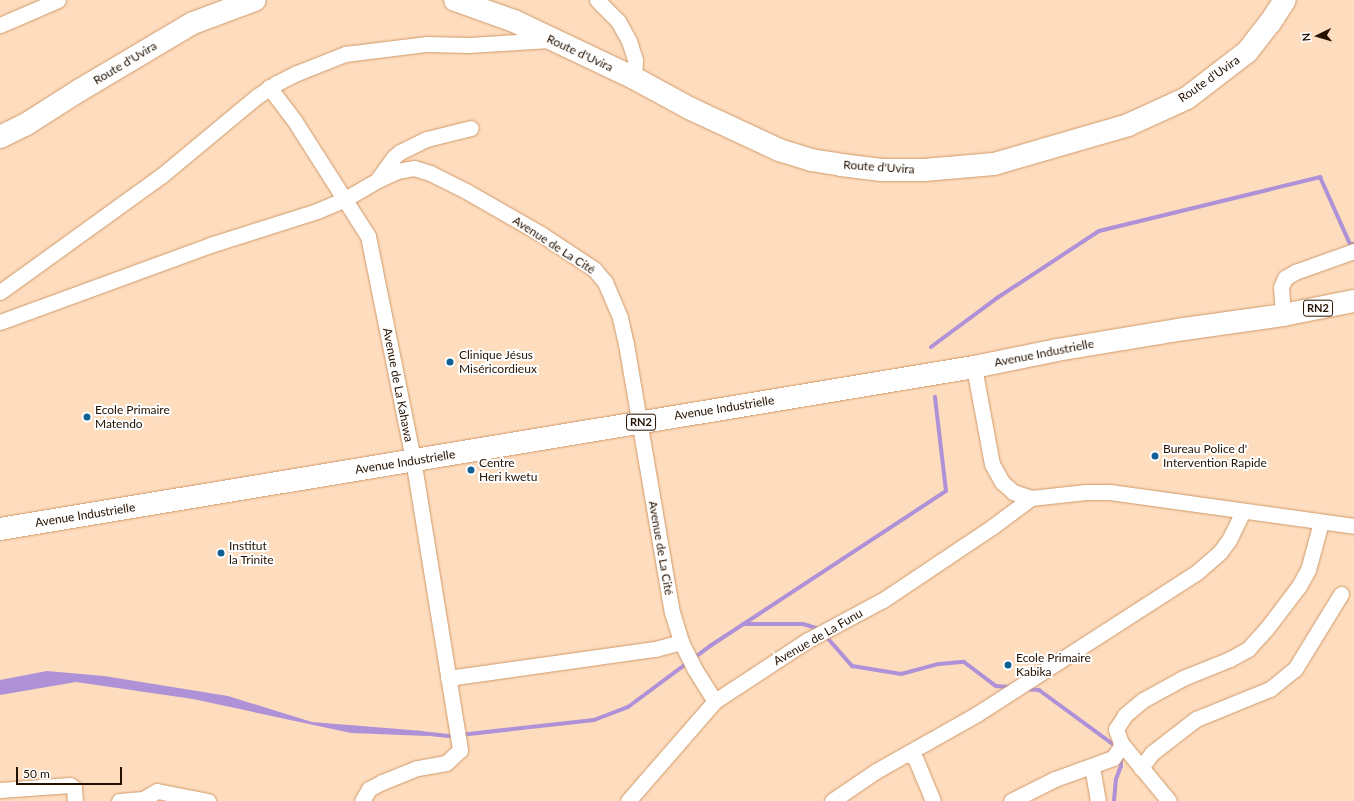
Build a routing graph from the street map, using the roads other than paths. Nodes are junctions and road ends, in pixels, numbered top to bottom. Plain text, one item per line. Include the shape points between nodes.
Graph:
1 (58, 0) edge
2 (255, 0) edge
3 (455, 0) edge
4 (597, 0) edge
5 (1285, 0) edge
6 (26, 6) edge
7 (0, 25) edge
8 (551, 40) junction
9 (634, 78) junction
10 (270, 88) junction
11 (471, 128) dead end
12 (0, 137) edge
13 (378, 180) junction
14 (345, 199) junction
15 (1354, 251) edge
16 (0, 292) edge
17 (1354, 301) edge
18 (1283, 315) junction
19 (0, 322) edge
20 (974, 367) junction
21 (640, 422) junction
22 (413, 459) junction
23 (1031, 498) junction
24 (1243, 511) junction
25 (1321, 522) junction
26 (1354, 526) edge
27 (0, 529) edge
28 (1341, 594) dead end
29 (684, 648) junction
30 (448, 678) junction
31 (715, 701) junction
32 (1118, 749) junction
33 (909, 754) junction
34 (1092, 767) junction
35 (1142, 768) junction
36 (0, 790) edge
37 (75, 801) edge
38 (119, 801) edge
39 (208, 801) edge
40 (362, 801) edge
41 (628, 801) edge
42 (832, 801) edge
43 (934, 801) edge
44 (1011, 801) edge
45 (1098, 801) edge
46 (1170, 801) edge

1 - 6 street
2 - 12 main road, Route d'Uvira via 193,23 25,125
3 - 8 main road, Route d'Uvira via 514,21
4 - 9 street via 618,21 629,41 635,60
5 - 9 main road, Route d'Uvira via 1247,52 1187,98 1128,125 994,164 967,168 882,170 811,160 752,138
6 - 7 street
8 - 9 main road, Route d'Uvira
8 - 10 street via 469,45 427,44 345,54 296,73
10 - 14 street, Avenue de La Kahawa
10 - 16 street via 150,185
11 - 13 street via 427,139 400,152
13 - 14 street, Avenue de La Cité
13 - 21 street, Avenue de La Cité via 397,171 414,168 430,173 540,234 594,269 605,282 620,318
14 - 19 street, Avenue de La Cité via 317,211 210,245
14 - 22 street, Avenue de La Kahawa via 368,236
15 - 18 street via 1285,278 1281,287
17 - 18 main road, RN2
18 - 20 main road, Avenue Industrielle / RN2 via 1177,330
20 - 21 main road, Avenue Industrielle / RN2
20 - 23 street via 992,464 1002,482 1013,492
21 - 22 main road, Avenue Industrielle / RN2
21 - 29 street, Avenue de La Cité via 670,597
22 - 27 main road, Avenue Industrielle / RN2
22 - 30 street, Avenue de La Kahawa
23 - 24 street via 1110,492
23 - 31 street, Avenue de La Funu via 883,600 808,640
24 - 25 street
24 - 33 street via 1230,540 1196,573
25 - 26 street
25 - 32 street via 1308,570 1288,602 1267,628 1248,649 1183,678 1143,700 1124,715 1116,728
28 - 35 street via 1295,669 1270,689 1196,719 1152,753
29 - 30 street via 655,649
29 - 31 street, Avenue de La Cité
30 - 40 street, Avenue de La Kahawa via 460,750 446,763 417,768 382,782 369,789
31 - 41 street, Avenue de La Funu
32 - 34 street
32 - 35 street
33 - 42 street via 876,771
33 - 43 street via 916,760
34 - 44 street via 1055,779
34 - 45 street
35 - 46 street
36 - 37 street via 70,785 74,788
38 - 39 street via 143,799 157,791

